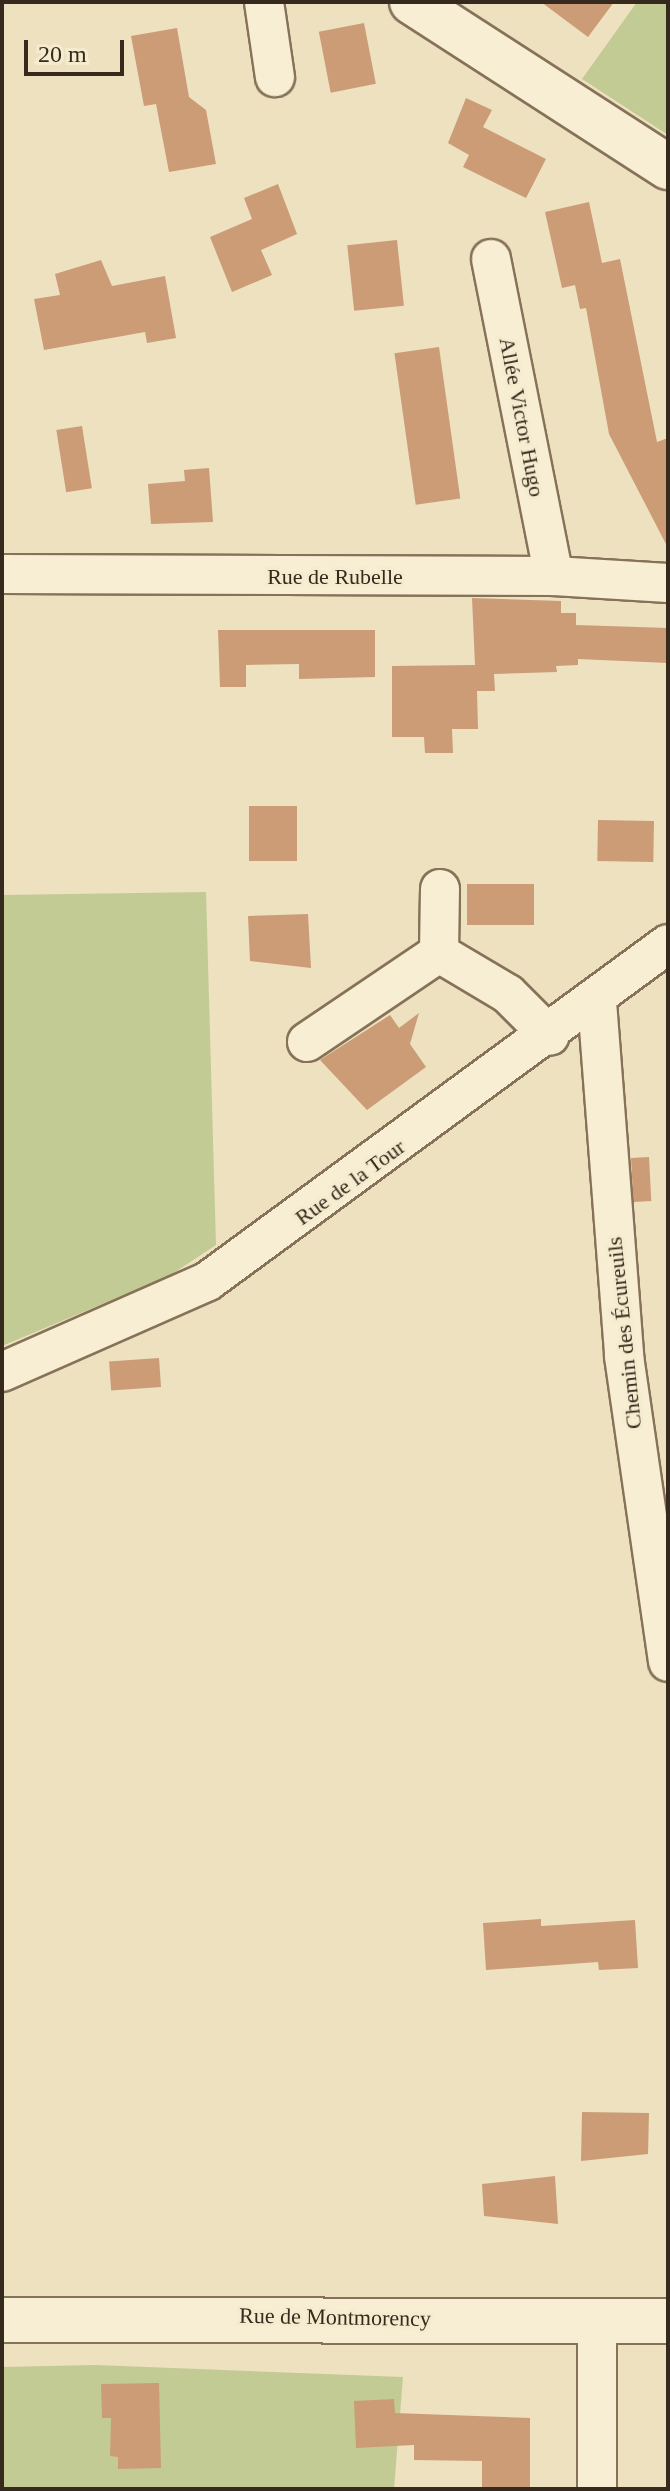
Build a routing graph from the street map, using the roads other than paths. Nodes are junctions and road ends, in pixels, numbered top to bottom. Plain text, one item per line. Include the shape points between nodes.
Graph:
1 (264, 2) edge
2 (412, 2) edge
3 (275, 77) dead end
4 (668, 167) edge
5 (491, 259) dead end
6 (2, 574) edge
7 (554, 576) junction
8 (668, 583) edge
9 (440, 889) dead end
10 (668, 944) edge
11 (439, 953) junction
12 (650, 975) edge
13 (597, 1002) junction
14 (550, 1036) junction
15 (307, 1042) dead end
16 (2, 1372) edge
17 (668, 1662) edge
18 (2, 2320) edge
19 (597, 2320) junction
20 (668, 2321) edge
21 (597, 2489) edge

1 - 3 street
2 - 4 street
5 - 7 street, Allée Victor Hugo
6 - 7 street, Rue de Rubelle
7 - 8 street, Rue de Rubelle
9 - 11 street
10 - 12 street, Rue de la Tour
11 - 14 street via 508,994
11 - 15 street
12 - 13 street, Rue de la Tour
13 - 14 street, Rue de la Tour
13 - 17 street, Chemin des Écureuils via 624,1356
14 - 16 street, Rue de la Tour via 208,1281
18 - 19 street, Rue de Montmorency
19 - 20 street, Rue de Montmorency
19 - 21 street

